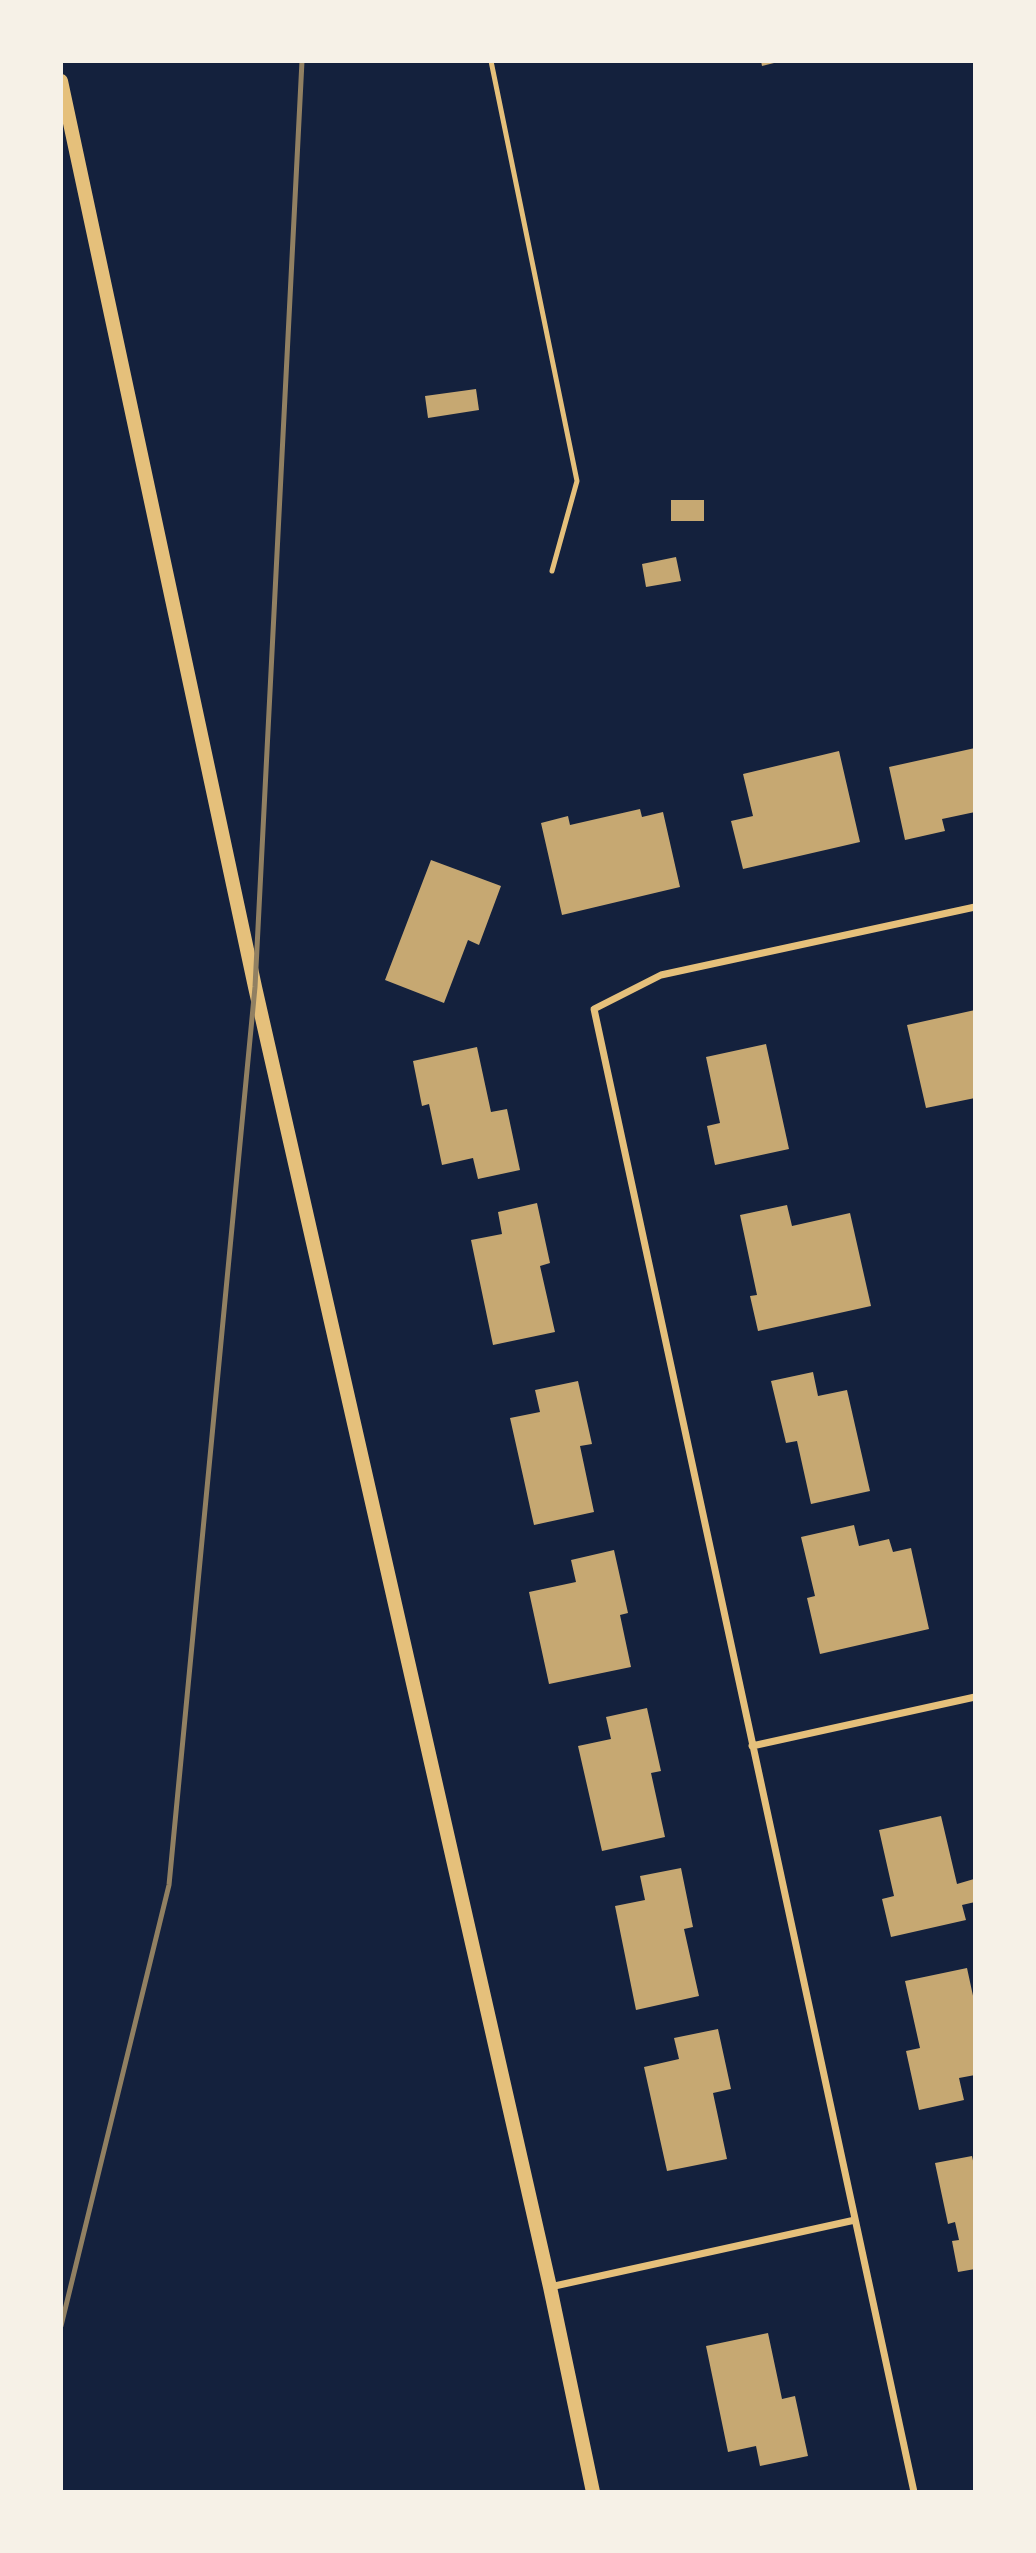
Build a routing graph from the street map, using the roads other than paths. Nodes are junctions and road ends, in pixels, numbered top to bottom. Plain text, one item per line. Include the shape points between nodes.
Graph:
1 (491, 61) edge
2 (61, 81) edge
3 (552, 571) dead end
4 (975, 907) edge
5 (975, 1697) edge
6 (752, 1746) junction
7 (855, 2220) junction
8 (550, 2287) junction
9 (593, 2492) edge
10 (914, 2492) edge

1 - 3 lane via 577,481
2 - 8 main road via 255,987
4 - 6 street via 661,975 594,1009
5 - 6 street
6 - 7 street
7 - 8 street
7 - 10 street
8 - 9 main road

